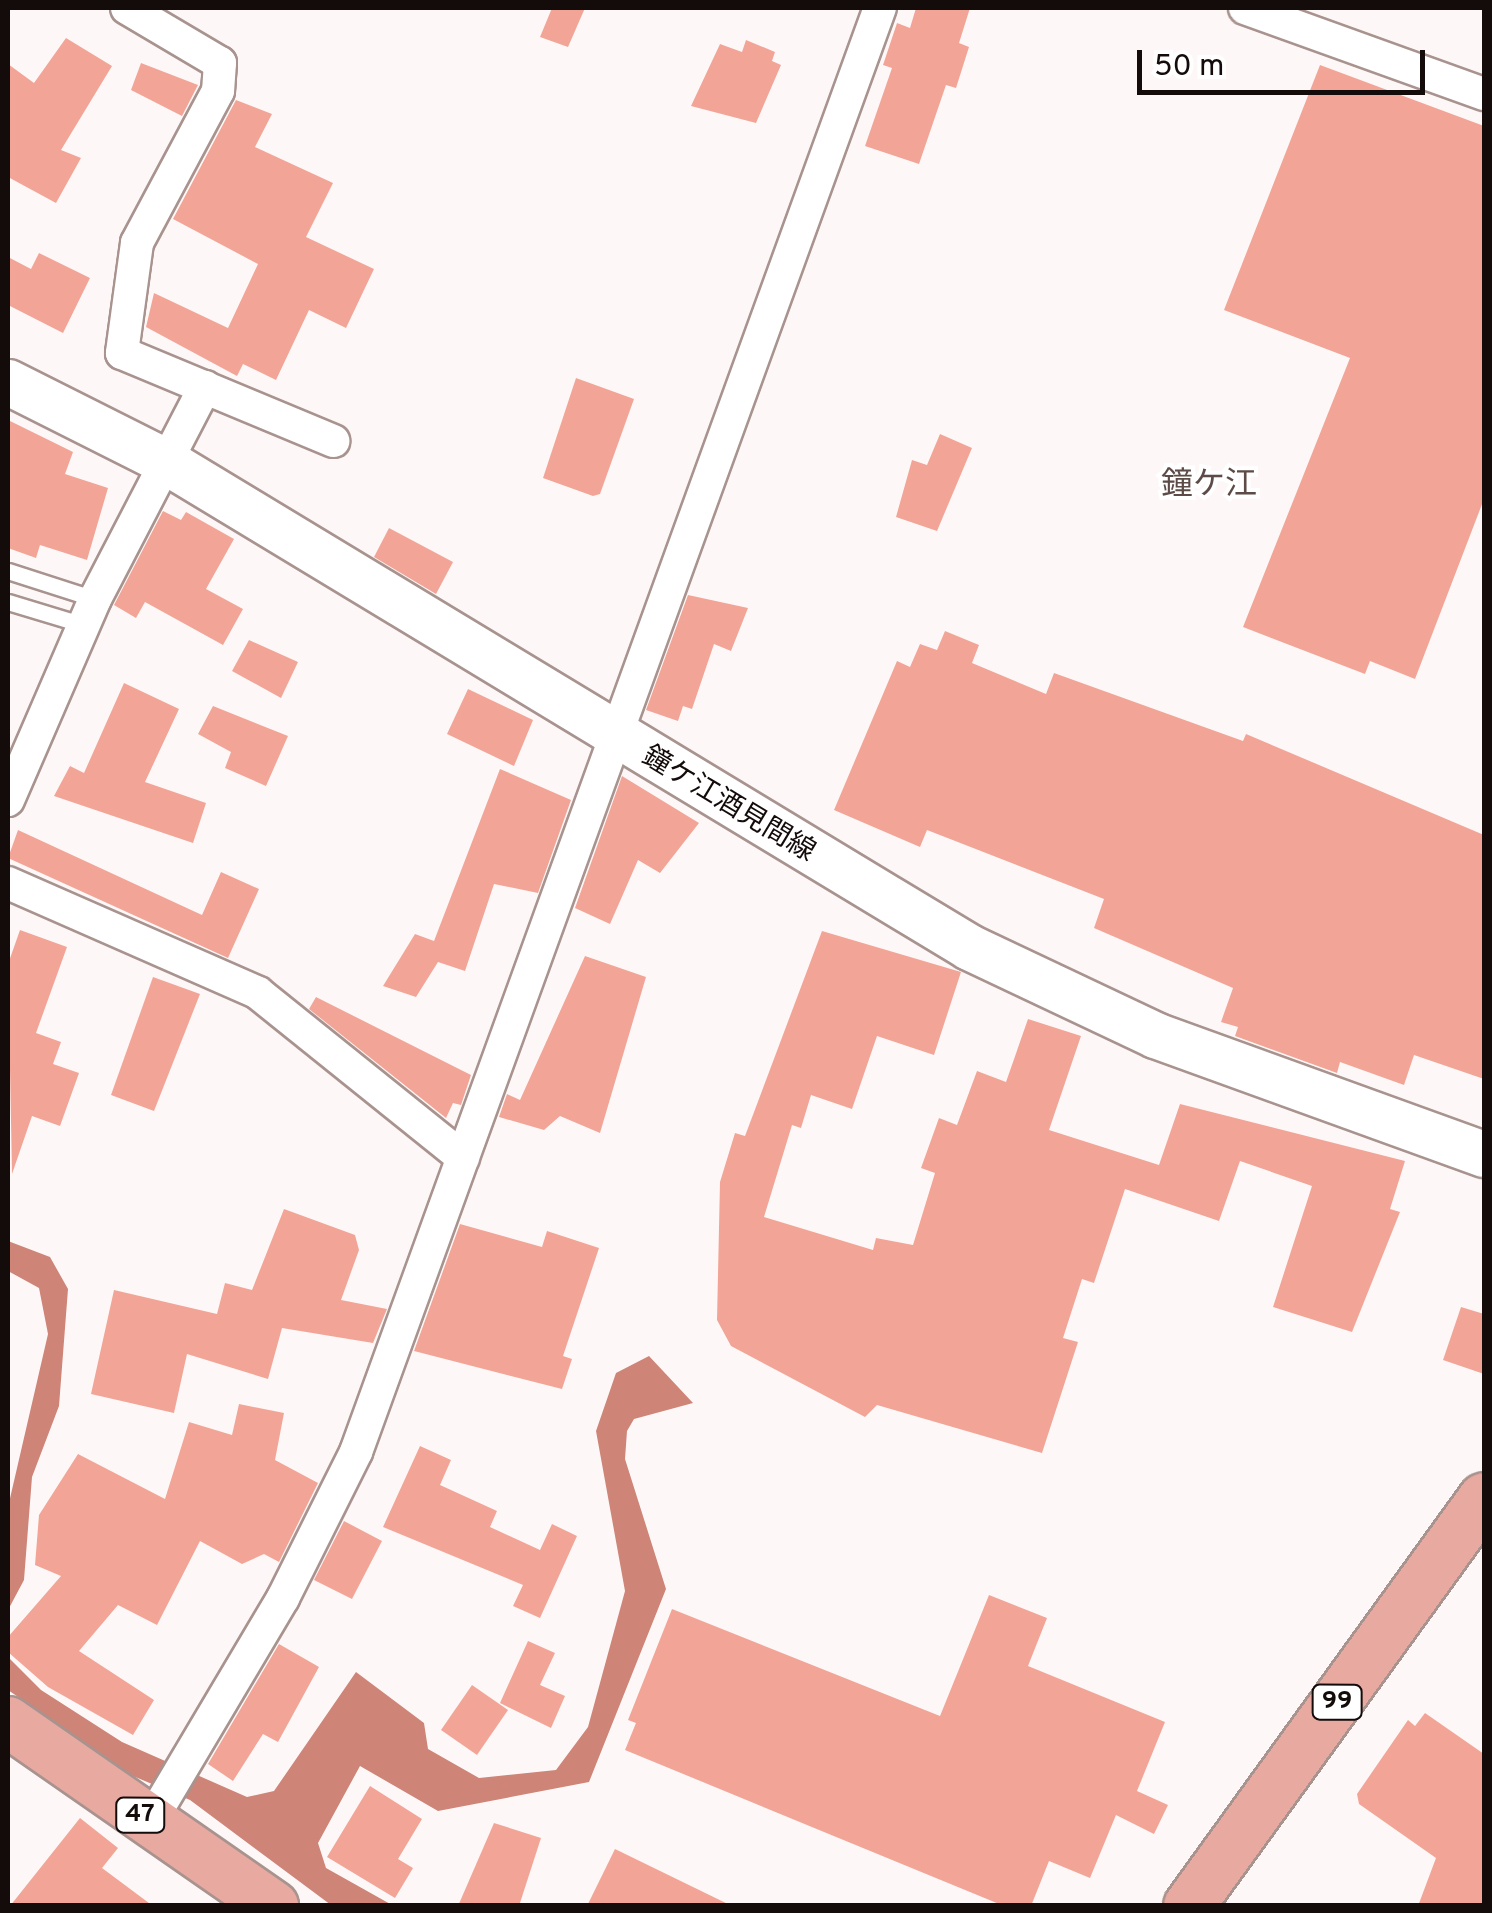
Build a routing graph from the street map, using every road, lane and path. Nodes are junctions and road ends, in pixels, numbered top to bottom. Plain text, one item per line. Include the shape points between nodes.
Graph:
1 (127, 8) edge
2 (880, 8) edge
3 (1245, 8) edge
4 (1484, 94) edge
5 (8, 382) edge
6 (205, 387) junction
7 (333, 441) dead end
8 (168, 462) junction
9 (8, 572) edge
10 (8, 602) edge
11 (89, 612) junction
12 (614, 737) junction
13 (8, 800) edge
14 (8, 883) edge
15 (1484, 1154) edge
16 (463, 1158) junction
17 (1484, 1498) edge
18 (12, 1731) edge
19 (155, 1814) junction
20 (273, 1906) edge
21 (1188, 1906) edge

1 - 6 street via 220,62 218,90 136,243 122,352
2 - 12 street
3 - 4 street
5 - 8 main road, 鐘ケ江酒見間線
6 - 7 street
6 - 8 street
8 - 11 street
8 - 12 main road, 鐘ケ江酒見間線
9 - 11 lane
10 - 11 lane
11 - 13 street
12 - 15 main road, 鐘ケ江酒見間線 via 969,948 1155,1036
12 - 16 street
14 - 16 street via 258,993
16 - 19 street via 356,1452 283,1598
17 - 21 main road, 99
18 - 19 main road, 47
19 - 20 main road, 47

